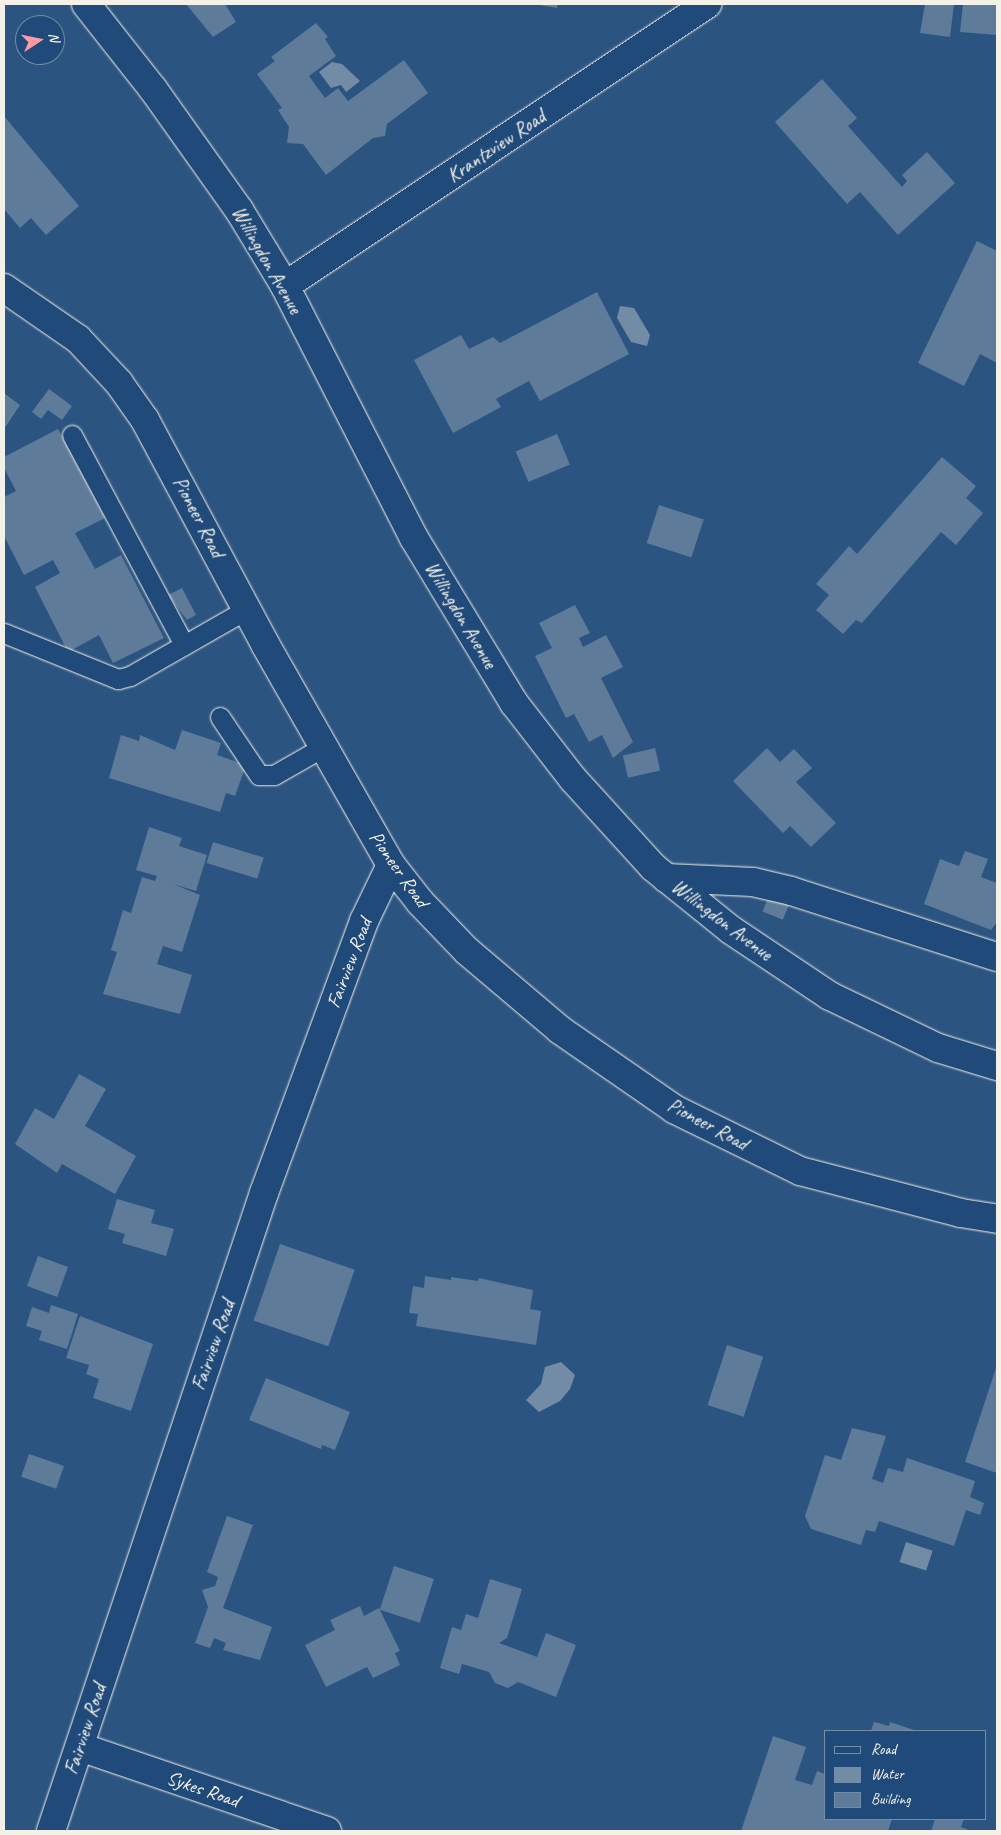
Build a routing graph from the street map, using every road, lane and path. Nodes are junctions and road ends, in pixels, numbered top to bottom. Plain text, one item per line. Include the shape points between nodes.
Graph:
1 (86, 4) edge
2 (707, 4) edge
3 (284, 286) junction
4 (4, 288) edge
5 (72, 435) dead end
6 (247, 609) junction
7 (4, 632) edge
8 (184, 645) junction
9 (220, 717) dead end
10 (323, 748) junction
11 (391, 865) junction
12 (666, 878) junction
13 (997, 957) edge
14 (997, 1066) edge
15 (997, 1219) edge
16 (80, 1747) junction
17 (52, 1831) edge
18 (327, 1831) edge

1 - 3 street, Willingdon Avenue via 154,89 233,202
2 - 3 street, Krantzview Road
3 - 12 street, Willingdon Avenue via 414,538 514,702 573,780
4 - 6 street, Pioneer Road via 78,339 119,383 167,456
5 - 8 lane
6 - 8 lane
6 - 10 street, Pioneer Road
7 - 8 lane via 118,678
9 - 10 lane via 259,775 274,774
10 - 11 street, Pioneer Road
11 - 15 street, Pioneer Road via 467,951 560,1030 674,1109 800,1171 960,1213
11 - 16 street, Fairview Road via 364,921 264,1193
12 - 13 street via 753,882 791,891
12 - 14 street, Willingdon Avenue via 731,930 830,996 938,1048
16 - 17 street, Fairview Road
16 - 18 street, Sykes Road

